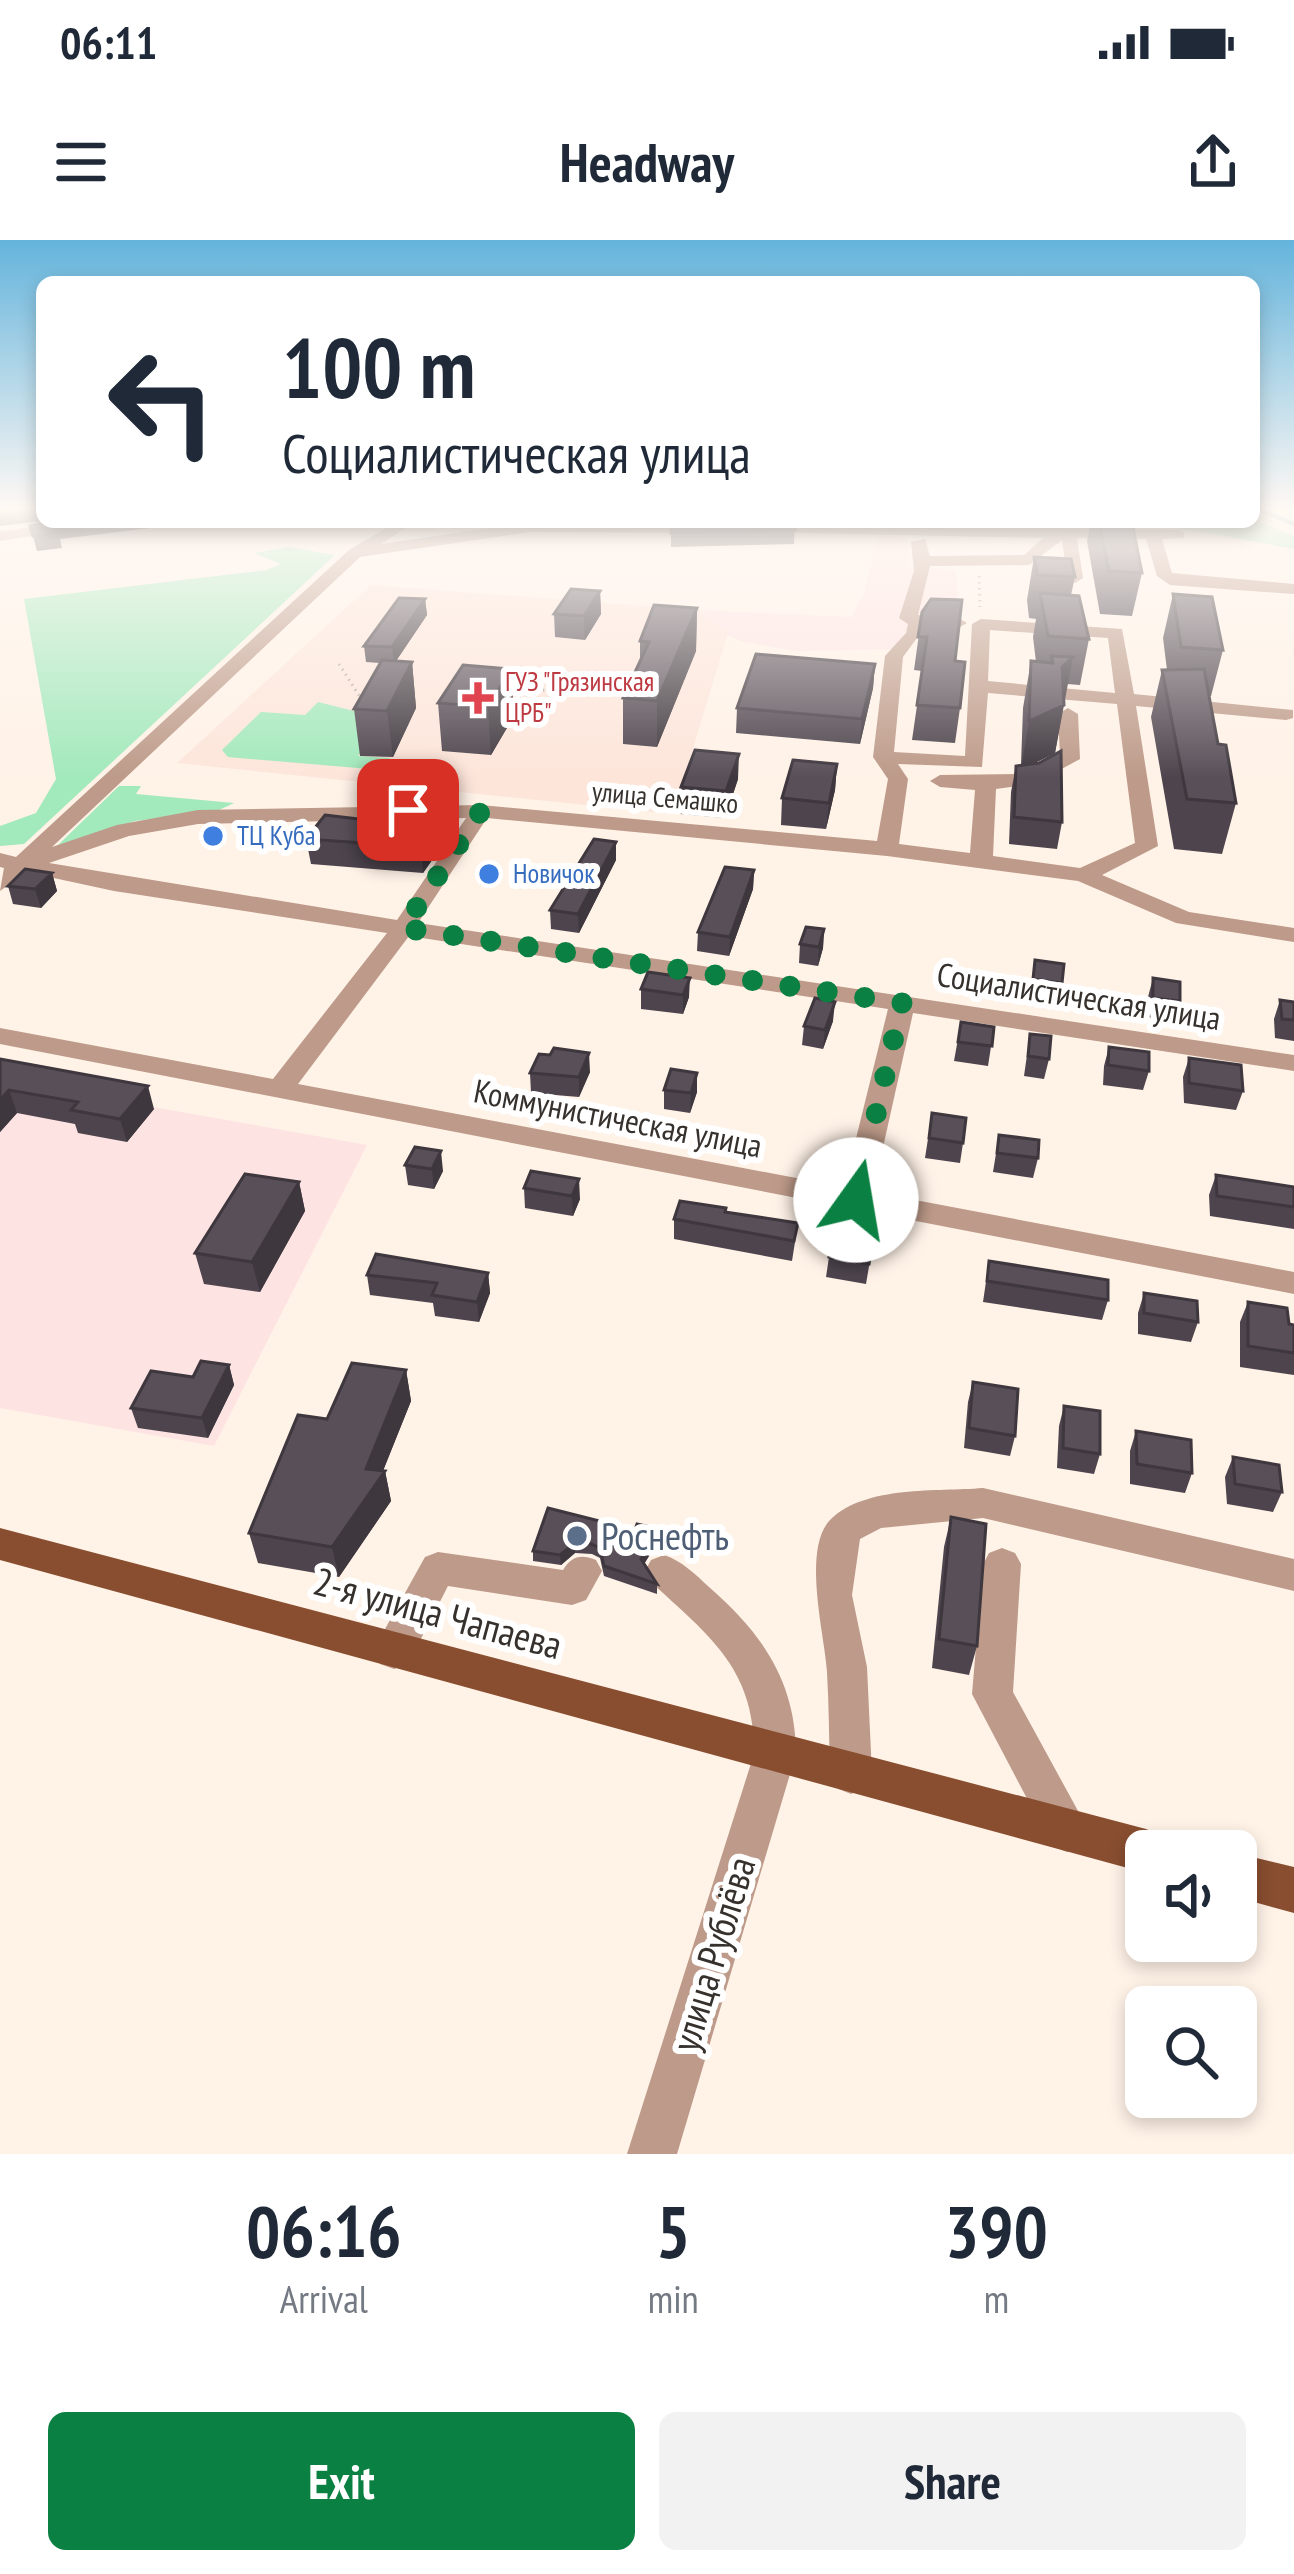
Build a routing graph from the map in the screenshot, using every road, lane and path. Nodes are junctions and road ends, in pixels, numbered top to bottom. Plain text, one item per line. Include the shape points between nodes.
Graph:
1 (304, 599) edge
2 (913, 599) edge
3 (917, 621) junction
4 (981, 623) junction
5 (339, 664) dead end
6 (608, 681) dead end
7 (978, 686) junction
8 (360, 697) edge
9 (1128, 698) junction
10 (494, 708) edge
11 (1068, 714) edge
12 (1286, 714) dead end
13 (883, 758) junction
14 (898, 778) junction
15 (986, 784) junction
16 (481, 811) junction
17 (887, 849) junction
18 (13, 862) edge
19 (981, 862) junction
20 (1083, 875) junction
21 (0, 884) edge
22 (403, 928) junction
23 (1294, 935) edge
24 (902, 1003) junction
25 (0, 1036) edge
26 (1294, 1064) edge
27 (279, 1090) junction
28 (856, 1200) junction
29 (1294, 1283) edge
30 (0, 1544) edge
31 (1002, 1564) dead end
32 (583, 1571) dead end
33 (664, 1571) dead end
34 (1294, 1575) edge
35 (394, 1651) junction
36 (775, 1754) junction
37 (851, 1774) junction
38 (1067, 1831) junction
39 (1125, 1846) edge
40 (1257, 1880) edge
41 (1294, 1890) edge
42 (652, 2154) edge

1 - 18 street
2 - 3 street via 908,617
3 - 4 street
3 - 13 street via 894,656
4 - 7 street
4 - 9 street via 1116,634
5 - 8 path
6 - 10 path via 537,691
7 - 9 street
7 - 13 street via 975,764
9 - 12 street
9 - 20 street via 1147,846
11 - 15 street via 1070,759 1028,780
13 - 14 street
14 - 15 street
14 - 17 street
15 - 19 street
16 - 17 street, улица Семашко
16 - 18 street, улица Семашко via 198,818
16 - 22 street
17 - 19 street, улица Семашко
18 - 21 street
18 - 22 street, Социалистическая улица
19 - 20 street, улица Семашко
20 - 23 street, улица Семашко via 1184,919
22 - 24 street, Социалистическая улица
22 - 27 street
24 - 26 street, Социалистическая улица
24 - 28 street
25 - 27 street, Коммунистическая улица
27 - 28 street, Коммунистическая улица
28 - 29 street, Коммунистическая улица
30 - 35 main road, 2-я улица Чапаева
31 - 38 street via 992,1694
32 - 35 street via 572,1588 438,1568
33 - 36 street via 749,1648 778,1724
34 - 37 street via 983,1503 874,1513 843,1531 833,1595 847,1667
35 - 36 main road, 2-я улица Чапаева
36 - 37 main road, 2-я улица Чапаева
36 - 42 street, улица Рублёва
37 - 38 main road, 2-я улица Чапаева
38 - 39 main road, 2-я улица Чапаева
40 - 41 main road

